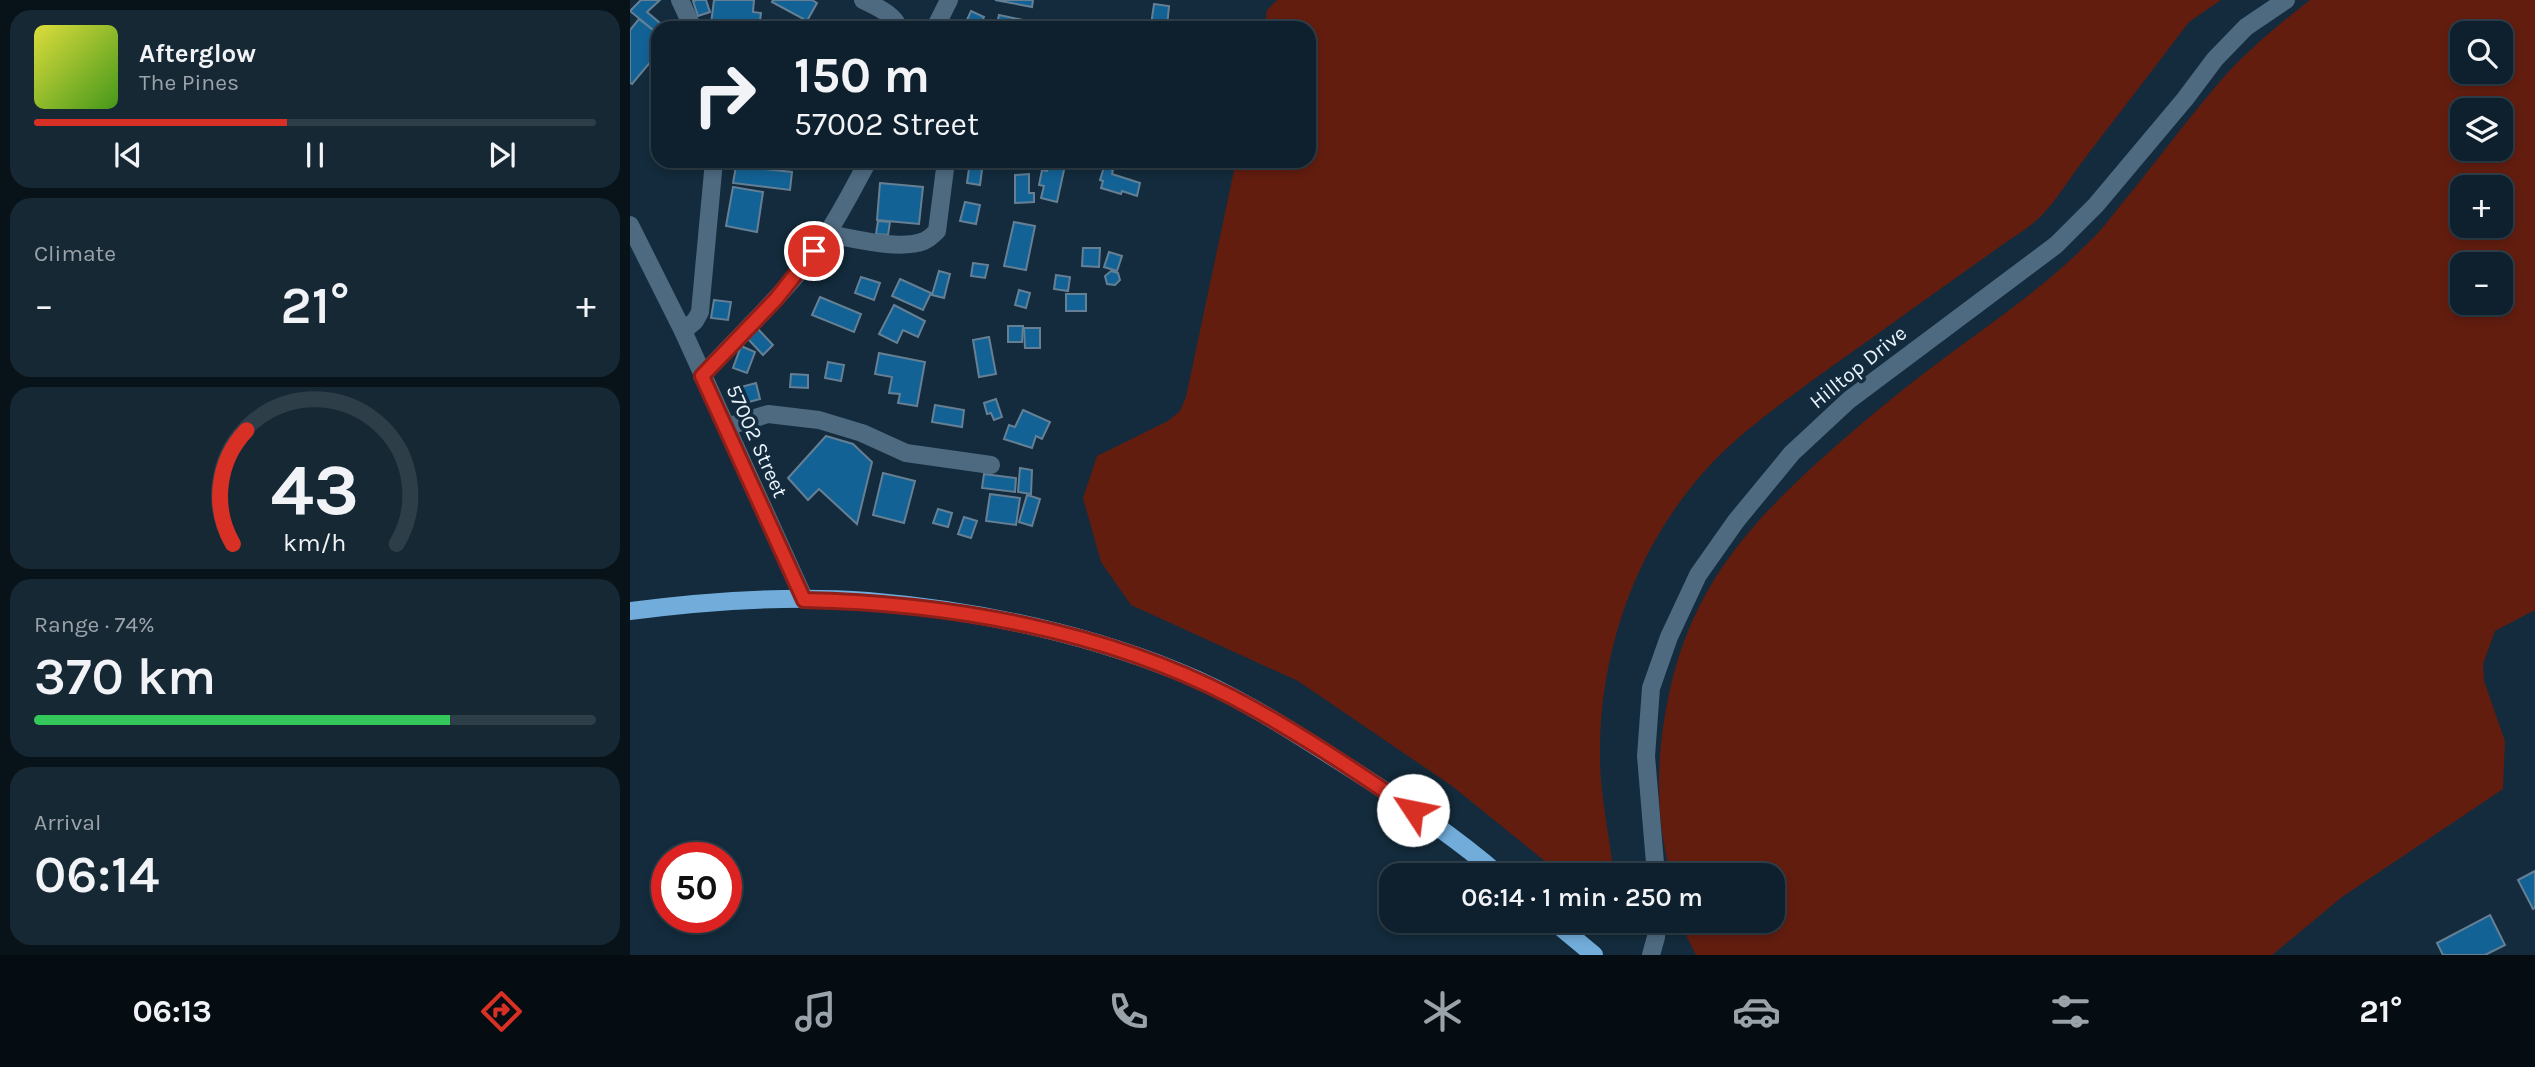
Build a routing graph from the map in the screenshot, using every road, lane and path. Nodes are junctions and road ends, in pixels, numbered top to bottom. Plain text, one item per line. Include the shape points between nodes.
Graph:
1 (680, 0) edge
2 (863, 0) edge
3 (949, 0) edge
4 (2286, 0) edge
5 (690, 21) edge
6 (896, 21) edge
7 (938, 21) edge
8 (713, 168) edge
9 (864, 168) edge
10 (945, 168) edge
11 (630, 225) edge
12 (827, 234) junction
13 (683, 331) junction
14 (702, 376) junction
15 (726, 427) junction
16 (991, 465) dead end
17 (804, 600) junction
18 (630, 611) edge
19 (1486, 863) edge
20 (1655, 863) edge
21 (1568, 933) edge
22 (1656, 933) edge
23 (1594, 955) edge
24 (1651, 955) edge

1 - 5 street
2 - 6 street
3 - 7 street
4 - 20 street, Hilltop Drive via 2246,27 2215,59 2096,205 2056,244 1849,400 1793,453 1736,521 1698,575 1651,688 1646,756
8 - 13 street via 700,312
9 - 12 street
10 - 12 street via 937,231 926,241 884,243
11 - 13 street, 57002 Street
12 - 14 street via 776,299
13 - 14 street, 57002 Street
14 - 15 street, 57002 Street
15 - 16 street via 768,414 819,420 906,453
15 - 17 street, 57002 Street
17 - 18 main road via 741,600
17 - 19 main road via 867,601 1010,622 1121,651 1179,672 1282,724
21 - 23 main road
22 - 24 street

